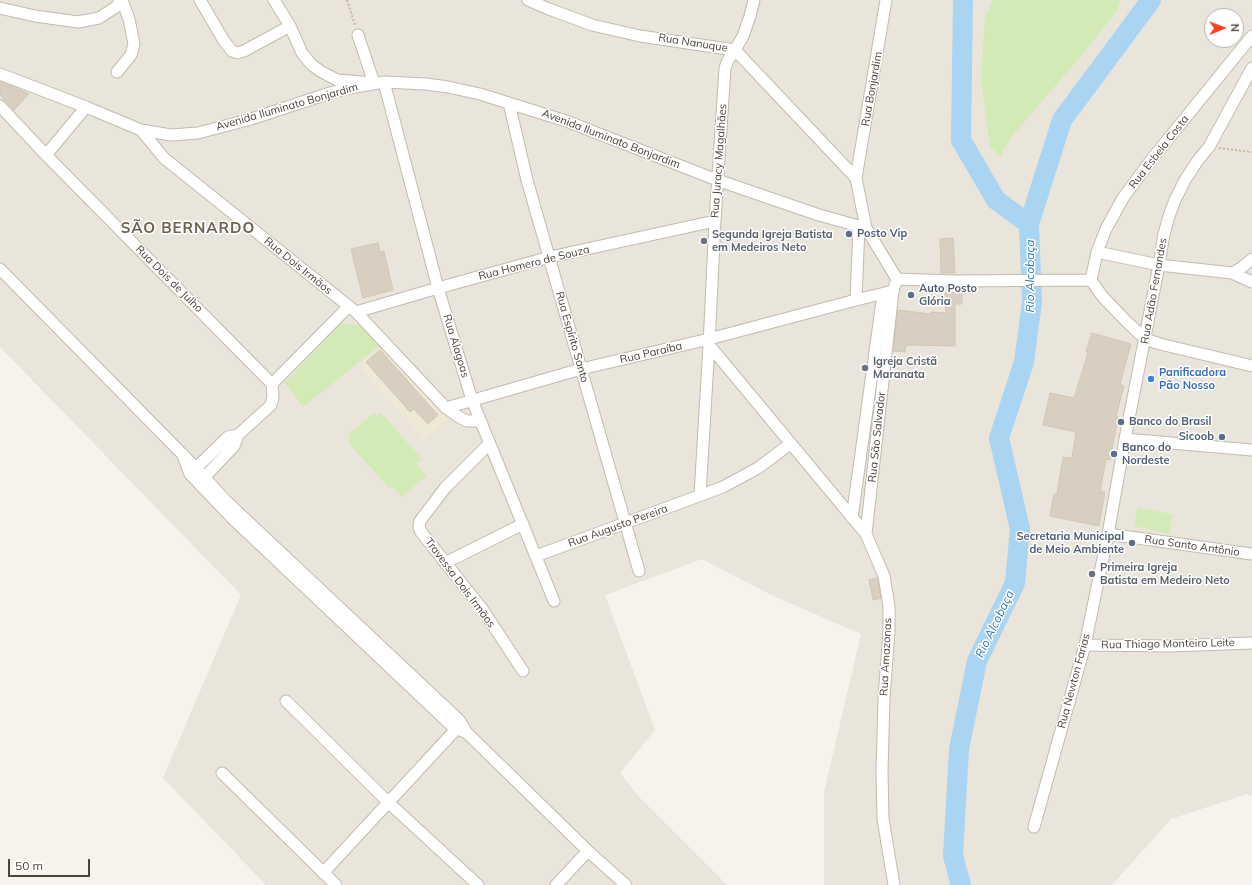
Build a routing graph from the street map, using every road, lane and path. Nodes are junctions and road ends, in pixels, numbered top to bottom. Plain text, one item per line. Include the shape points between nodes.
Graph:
1 (122, 0) edge
2 (200, 0) edge
3 (274, 0) edge
4 (347, 0) edge
5 (528, 0) edge
6 (754, 0) edge
7 (886, 0) edge
8 (0, 8) edge
9 (290, 26) junction
10 (358, 35) joint
11 (1252, 36) edge
12 (736, 50) junction
13 (1252, 68) edge
14 (117, 72) dead end
15 (0, 74) edge
16 (379, 82) junction
17 (509, 103) junction
18 (0, 106) edge
19 (86, 107) junction
20 (141, 130) junction
21 (1209, 147) junction
22 (1252, 152) edge
23 (46, 155) junction
24 (856, 178) junction
25 (718, 180) junction
26 (715, 221) junction
27 (862, 227) junction
28 (1097, 252) junction
29 (550, 257) junction
30 (1252, 259) edge
31 (1159, 265) junction
32 (0, 270) edge
33 (1232, 273) junction
34 (896, 279) junction
35 (1091, 280) junction
36 (1252, 282) edge
37 (438, 288) junction
38 (888, 292) junction
39 (856, 300) junction
40 (353, 309) junction
41 (1145, 339) junction
42 (709, 342) junction
43 (1252, 366) edge
44 (581, 370) junction
45 (272, 384) junction
46 (472, 400) junction
47 (446, 408) junction
48 (480, 421) junction
49 (238, 435) junction
50 (1125, 439) junction
51 (489, 444) junction
52 (790, 444) junction
53 (1252, 450) edge
54 (193, 471) junction
55 (201, 480) junction
56 (700, 495) junction
57 (852, 518) junction
58 (625, 523) junction
59 (523, 524) junction
60 (866, 534) junction
61 (1108, 534) junction
62 (1252, 554) edge
63 (536, 556) junction
64 (445, 563) junction
65 (639, 571) dead end
66 (554, 601) dead end
67 (1252, 643) edge
68 (1085, 645) junction
69 (523, 671) dead end
70 (286, 701) dead end
71 (462, 729) junction
72 (222, 773) dead end
73 (389, 803) junction
74 (1034, 827) dead end
75 (588, 851) junction
76 (323, 873) junction
77 (336, 885) edge
78 (478, 885) edge
79 (556, 885) edge
80 (626, 885) edge
81 (894, 885) edge

1 - 8 street via 99,18 78,22
1 - 14 street via 134,44 131,55
2 - 9 street via 224,41 239,54
3 - 9 street
4 - 10 path
5 - 12 street, Rua Nanuque via 592,25 640,36
6 - 12 street, Rua Juracy Magalhães
7 - 24 street, Rua Bonjardim
9 - 16 street via 302,52 320,71 337,80
10 - 16 street, Rua Alagoas
11 - 28 street, Rua Esbela Costa via 1123,198
12 - 24 street, Rua Nanuque
12 - 25 street, Rua Juracy Magalhães via 725,68
13 - 21 street, Rua Adão Fernandes
15 - 19 street
16 - 17 street, Avenida Iluminato Bonjardim via 448,87
16 - 20 street, Avenida Iluminato Bonjardim via 330,92 251,119 198,133 171,135
16 - 37 street, Rua Alagoas
17 - 25 street, Avenida Iluminato Bonjardim via 566,120
17 - 29 street, Rua Espírito Santo via 527,180
18 - 23 street, Rua Dois de Julho
19 - 20 street, Rua Dois Irmãos
19 - 23 street
20 - 40 street, Rua Dois Irmãos via 174,167
21 - 22 path
21 - 31 street, Rua Adão Fernandes via 1198,160 1168,216
23 - 45 street, Rua Dois de Julho
24 - 27 street
25 - 26 street, Rua Juracy Magalhães
25 - 27 street, Avenida Iluminato Bonjardim
26 - 29 street, Rua Homero de Souza
26 - 42 street, Rua Juracy Magalhães
27 - 34 street
27 - 39 street
28 - 31 street
28 - 35 street, Rua Esbela Costa
29 - 37 street, Rua Homero de Souza
29 - 44 street, Rua Espírito Santo
30 - 33 street
31 - 33 street
31 - 41 street, Rua Adão Fernandes
32 - 54 street via 183,456
33 - 36 street
34 - 35 street via 954,282
34 - 38 street
35 - 41 street via 1102,296
37 - 40 street, Rua Homero de Souza
37 - 46 street, Rua Alagoas
38 - 39 street, Rua Paraíba
38 - 57 street, Rua São Salvador
38 - 60 street, Rua São Salvador
39 - 42 street, Rua Paraíba
40 - 45 street, Rua Homero de Souza
40 - 47 street, Rua Dois Irmãos
41 - 43 street
41 - 50 street, Rua Adão Fernandes
42 - 44 street, Rua Paraíba
42 - 52 street, Rua Amazonas
42 - 56 street, Rua Juracy Magalhães
44 - 46 street, Rua Paraíba
44 - 58 street, Rua Espírito Santo
45 - 49 street via 271,405
46 - 47 street, Rua Paraíba
46 - 48 street, Rua Alagoas
47 - 48 street, Rua Dois Irmãos via 459,418
48 - 51 street, Rua Alagoas
49 - 54 street via 228,438
49 - 55 street via 234,446
50 - 53 street
50 - 61 street, Rua Adão Fernandes
51 - 59 street, Rua Alagoas
51 - 64 street, Travessa Dois Irmãos via 445,488 420,521 421,532
52 - 56 street, Rua Augusto Pereira via 758,468 723,487
52 - 57 street, Rua Amazonas
54 - 55 street
55 - 71 street
56 - 58 street, Rua Augusto Pereira
57 - 60 street, Rua Amazonas
58 - 63 street, Rua Augusto Pereira
58 - 65 street, Rua Espírito Santo
59 - 63 street, Rua Alagoas
59 - 64 street
60 - 81 street, Rua Amazonas via 884,576 888,606 882,772 883,819
61 - 62 street, Rua Santo Antônio
61 - 68 street, Rua Newton Farias
63 - 66 street, Rua Alagoas
64 - 69 street, Travessa Dois Irmãos via 483,610
67 - 68 street, Rua Thiago Monteiro Leite via 1170,646
68 - 74 street, Rua Newton Farias
70 - 73 street
71 - 73 street
71 - 75 street
72 - 76 street
73 - 76 street
73 - 78 street
75 - 79 street
75 - 80 street
76 - 77 street

